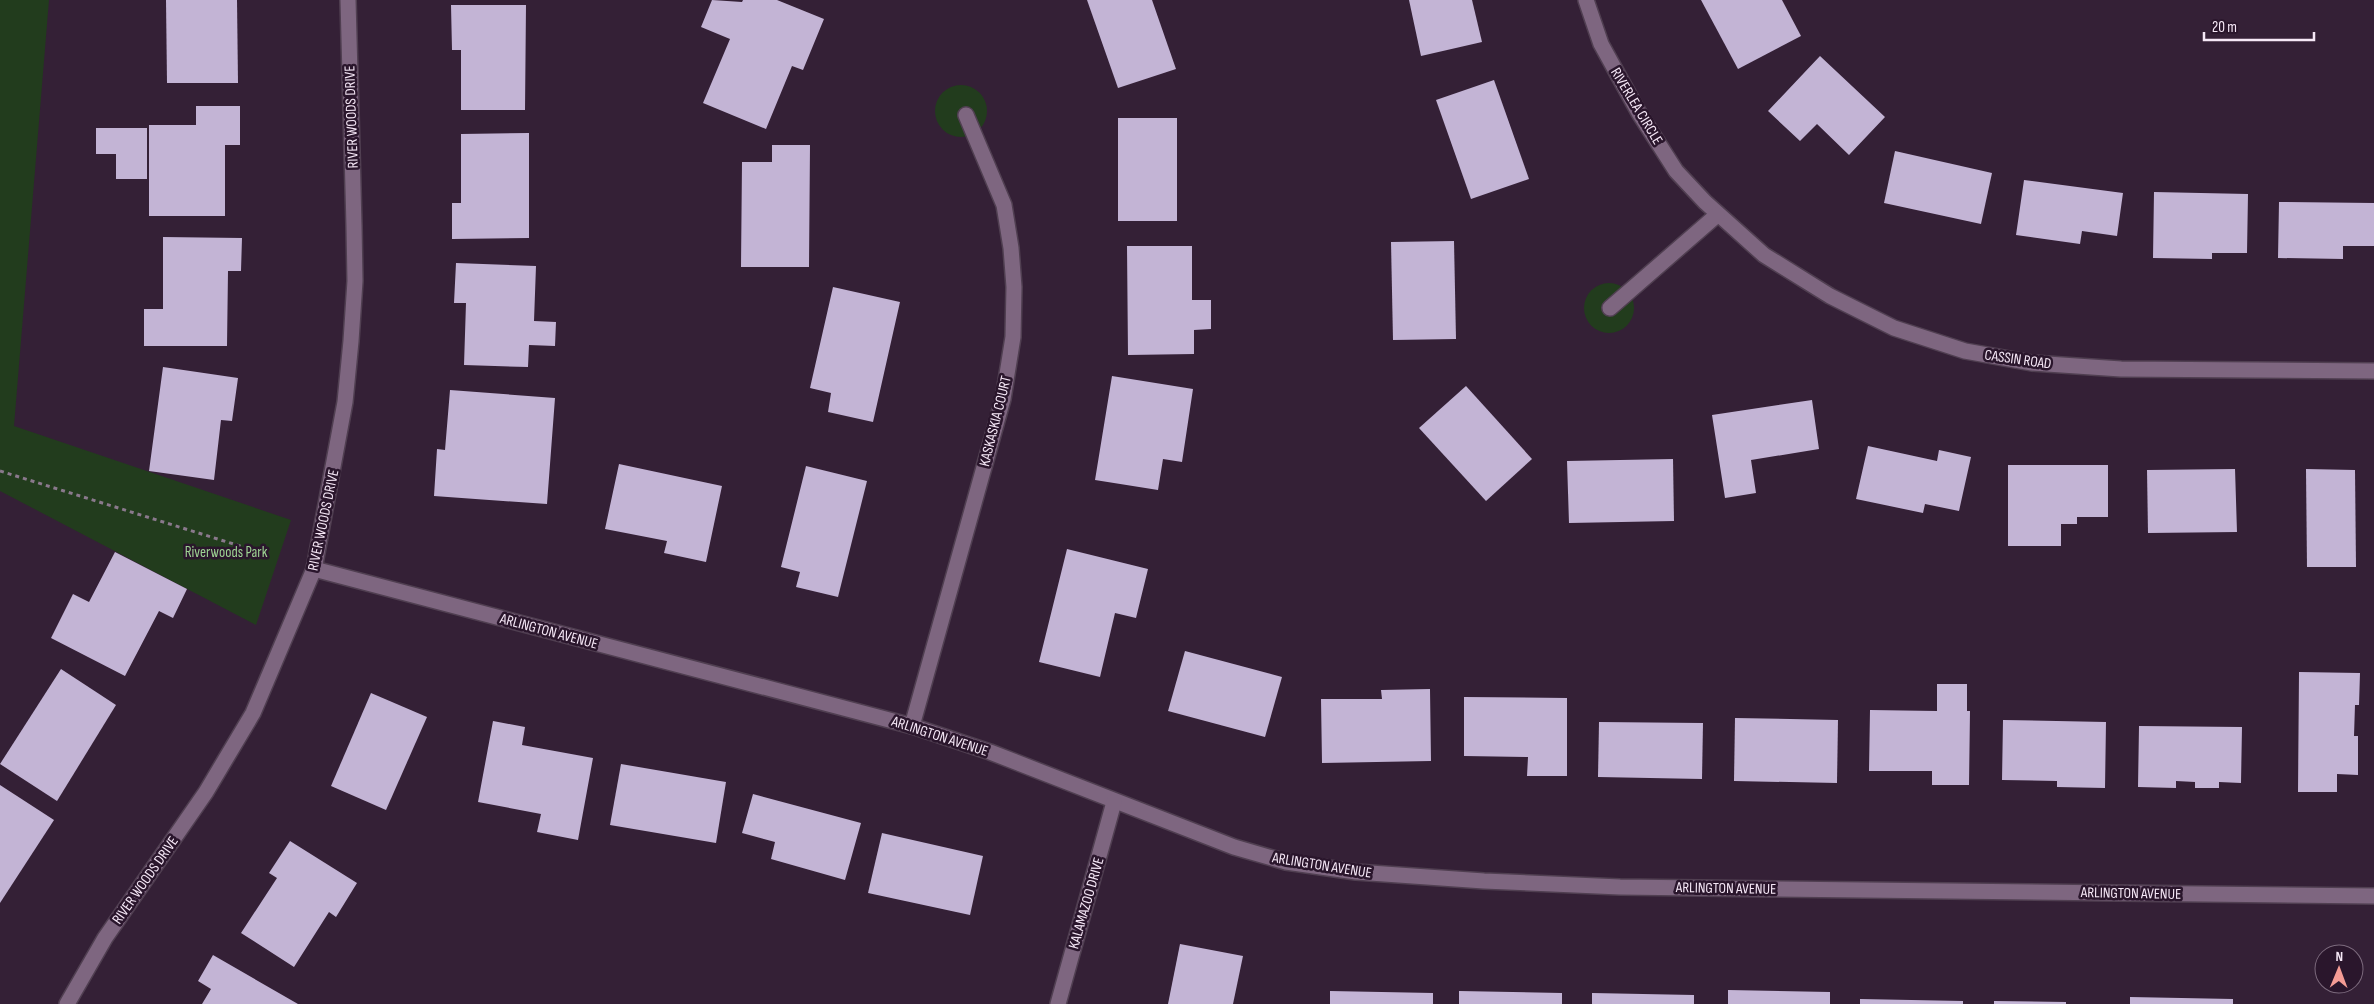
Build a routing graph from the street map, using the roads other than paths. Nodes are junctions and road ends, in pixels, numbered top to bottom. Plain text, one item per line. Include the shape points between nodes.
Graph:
1 (348, 0) edge
2 (1586, 0) edge
3 (966, 115) dead end
4 (1705, 202) joint
5 (1717, 216) junction
6 (1610, 308) dead end
7 (2374, 371) edge
8 (314, 570) junction
9 (912, 726) junction
10 (1114, 802) junction
11 (2374, 896) edge
12 (67, 1004) edge
13 (1058, 1004) edge

1 - 8 street, RIVER WOODS DRIVE via 355,281 345,402
2 - 4 street, RIVERLEA CIRCLE via 1601,44 1639,113 1676,171
3 - 9 street, KASKASKIA COURT via 1004,205 1012,248 1013,337 1003,399
4 - 5 street, CASSIN ROAD
5 - 6 street
5 - 7 street, CASSIN ROAD via 1764,255 1830,296 1894,328 1965,351 2032,363 2121,369
8 - 9 street, ARLINGTON AVENUE
8 - 12 street, RIVER WOODS DRIVE via 253,713 206,792 105,938
9 - 10 street, ARLINGTON AVENUE via 990,752
10 - 11 street, ARLINGTON AVENUE via 1234,847 1286,862 1356,872 1620,887
10 - 13 street, KALAMAZOO DRIVE

